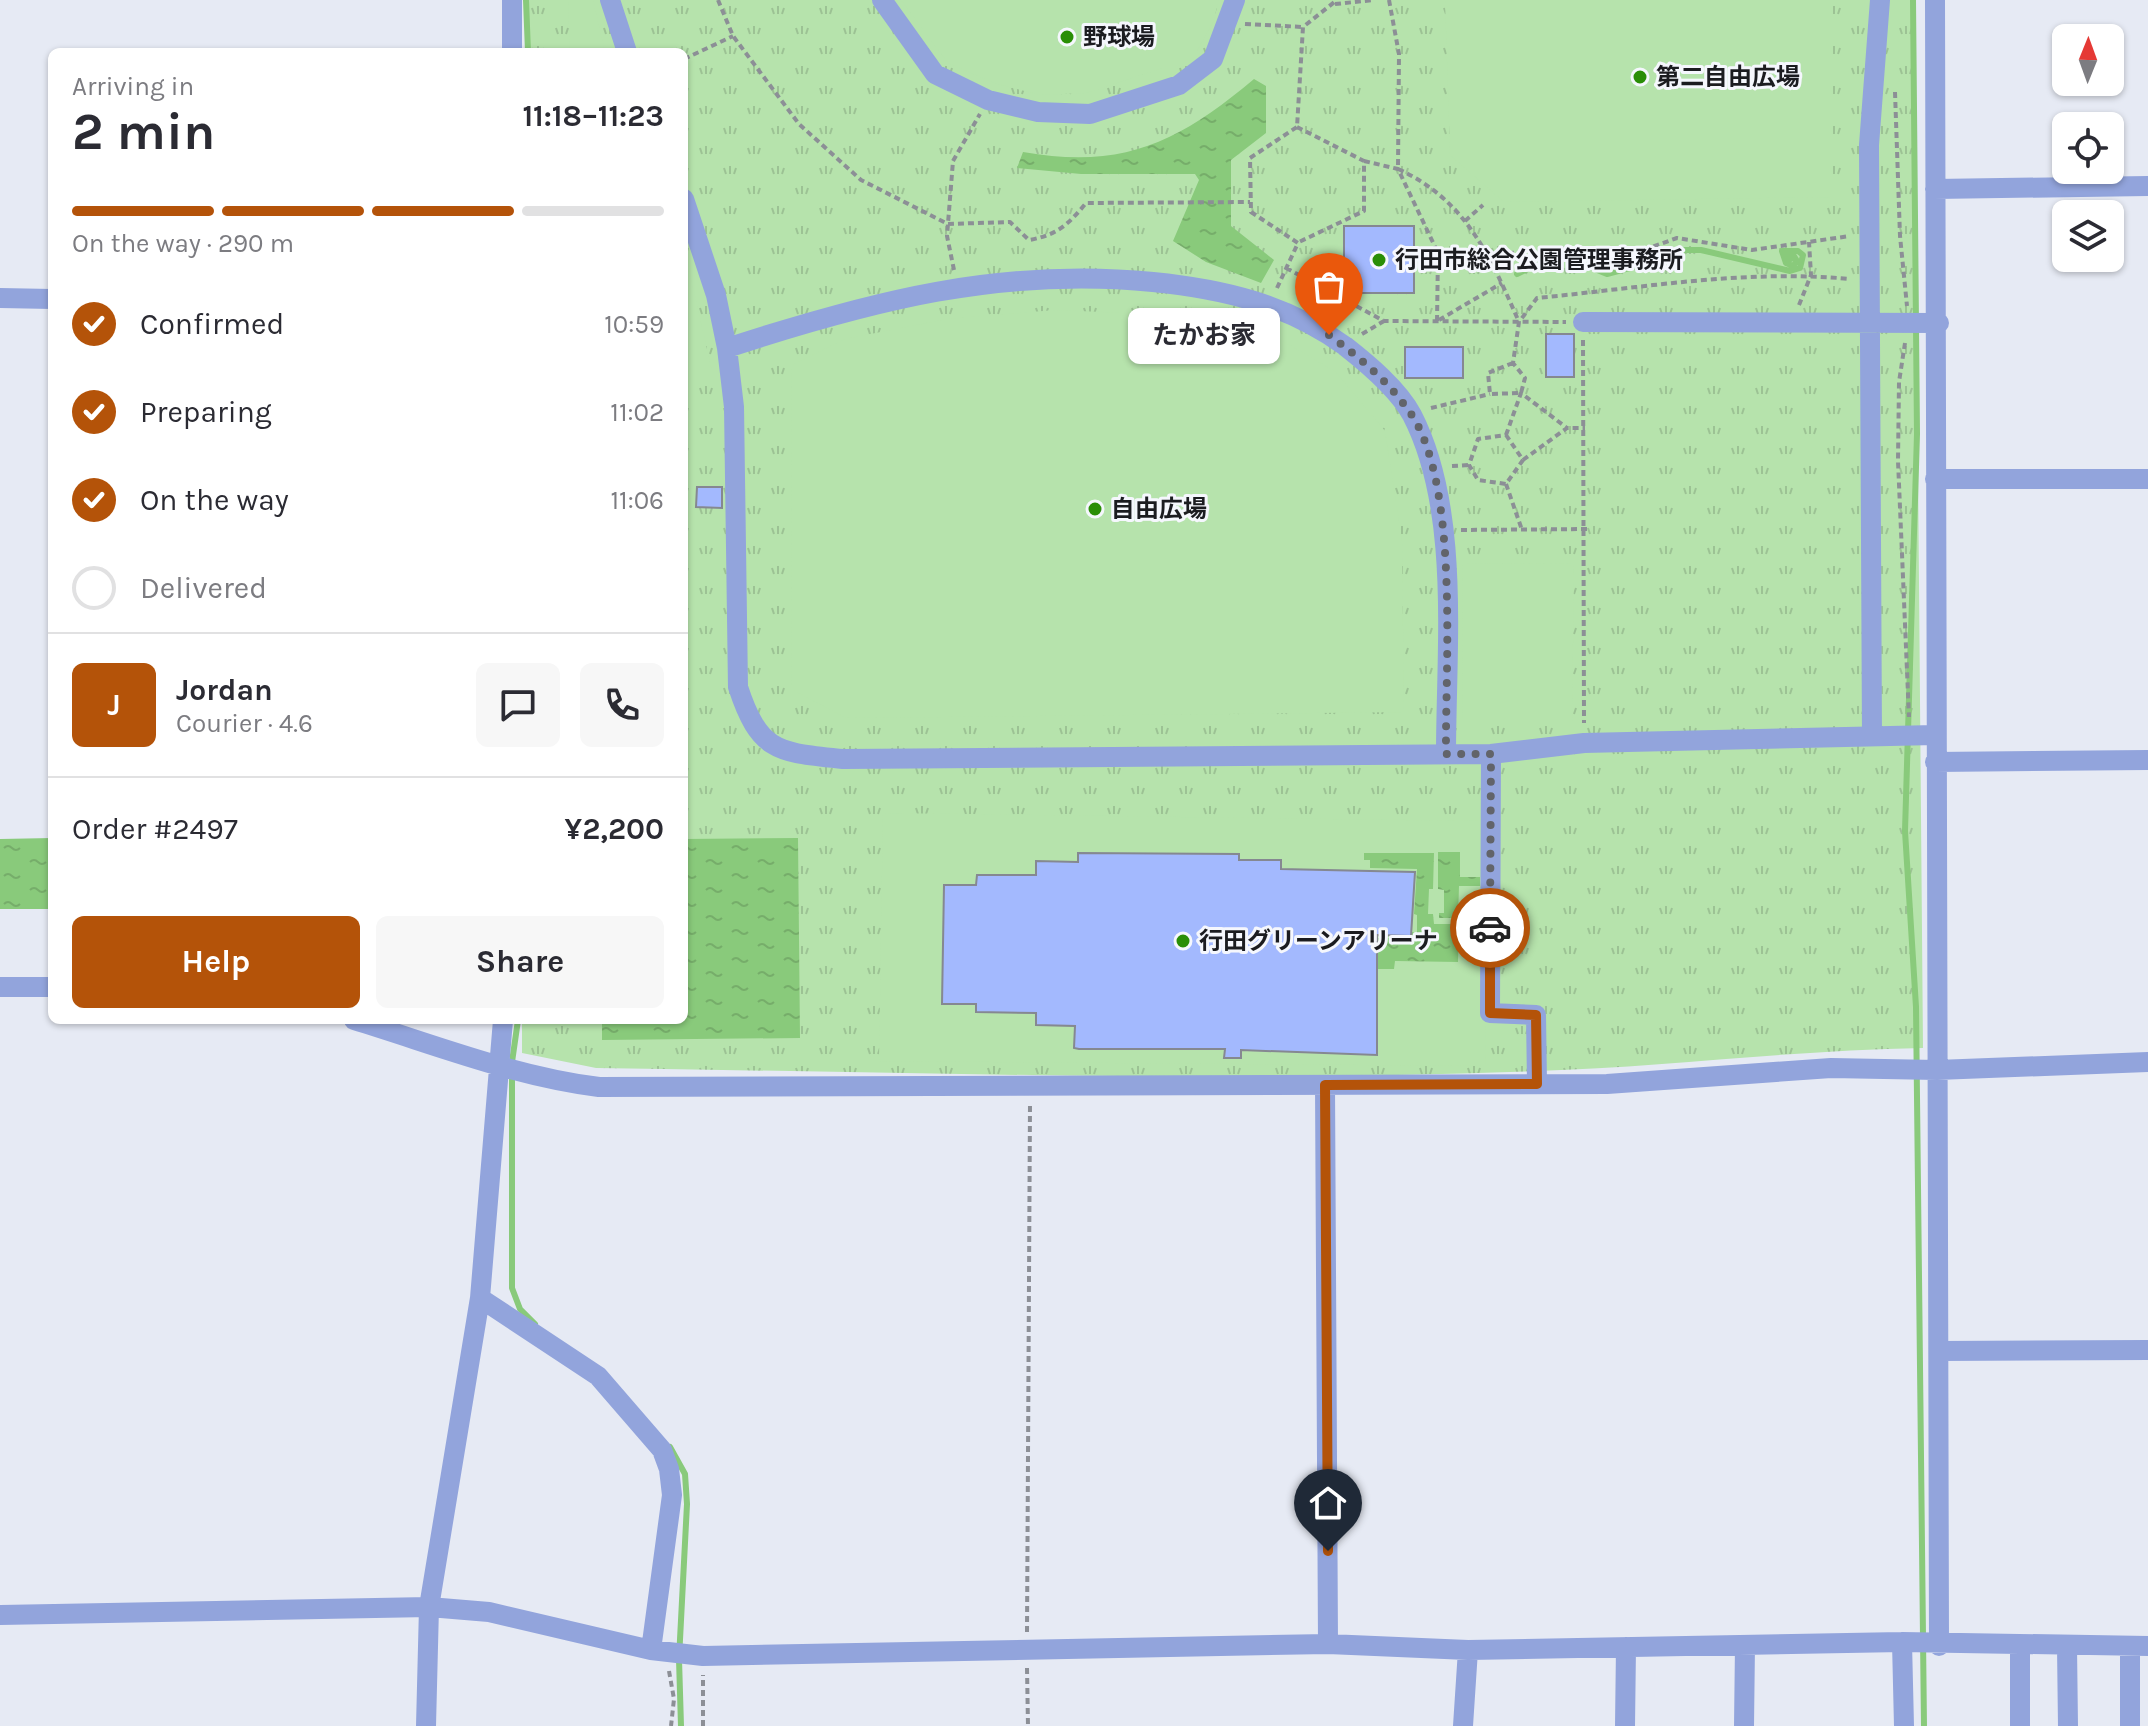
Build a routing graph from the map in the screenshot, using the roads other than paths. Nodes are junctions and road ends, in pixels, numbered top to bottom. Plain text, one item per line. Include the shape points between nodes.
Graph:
1 (512, 0) edge
2 (610, 0) edge
3 (882, 0) edge
4 (1235, 0) edge
5 (1880, 0) edge
6 (1935, 0) edge
7 (512, 48) edge
8 (626, 48) edge
9 (2148, 186) edge
10 (1935, 189) junction
11 (688, 211) edge
12 (0, 298) edge
13 (48, 299) edge
14 (1583, 322) road end
15 (1869, 322) junction
16 (1939, 323) junction
17 (727, 348) junction
18 (1935, 479) junction
19 (2148, 479) edge
20 (1935, 735) junction
21 (1872, 737) junction
22 (1446, 754) junction
23 (1491, 754) junction
24 (2148, 760) edge
25 (1935, 762) junction
26 (0, 987) edge
27 (48, 987) edge
28 (366, 1024) edge
29 (502, 1024) edge
30 (2148, 1062) edge
31 (497, 1068) junction
32 (1937, 1070) junction
33 (1537, 1084) junction
34 (1325, 1085) junction
35 (480, 1298) junction
36 (2148, 1350) edge
37 (1940, 1351) junction
38 (429, 1607) junction
39 (0, 1615) edge
40 (1902, 1642) junction
41 (1328, 1644) junction
42 (1745, 1645) junction
43 (1939, 1646) junction
44 (2020, 1646) junction
45 (2067, 1646) junction
46 (2139, 1646) edge
47 (1626, 1647) junction
48 (1468, 1650) junction
49 (658, 1651) junction
50 (426, 1726) edge
51 (1463, 1726) edge
52 (1625, 1726) edge
53 (1744, 1726) edge
54 (1904, 1726) edge
55 (2020, 1726) edge
56 (2068, 1726) edge
57 (2130, 1726) edge

1 - 7 street
2 - 8 street
3 - 4 street via 935,74 988,100 1038,112 1090,114 1179,85 1213,59
5 - 15 street via 1869,145
6 - 10 street
9 - 10 street
10 - 16 street
11 - 17 street
12 - 13 street
14 - 15 street
15 - 16 street
15 - 21 street
16 - 18 street
17 - 22 street via 882,302 994,281 1089,276 1204,289 1258,301 1314,324 1367,363 1411,413 1433,468 1445,530
17 - 22 street via 734,407 738,687 746,714 765,741 787,753 843,759
18 - 19 street
18 - 20 street
20 - 21 street
20 - 25 street
21 - 23 street via 1584,743
22 - 23 street
23 - 33 street via 1490,1013 1536,1015
24 - 25 street
25 - 32 street
26 - 27 street
28 - 31 street
29 - 31 street
30 - 32 street
31 - 34 street via 599,1087
31 - 35 street
32 - 33 street via 1831,1068
32 - 37 street
33 - 34 street
34 - 41 street
35 - 38 street
35 - 49 street via 598,1376 662,1450 672,1495
36 - 37 street
37 - 43 street
38 - 39 street
38 - 49 street via 489,1612
38 - 50 street
40 - 42 street
40 - 43 street
40 - 54 street
41 - 48 street
41 - 49 street via 703,1656
42 - 47 street
42 - 53 street
43 - 44 street
44 - 45 street
44 - 55 street
45 - 46 street
45 - 56 street
46 - 57 street
47 - 48 street
47 - 52 street
48 - 51 street

